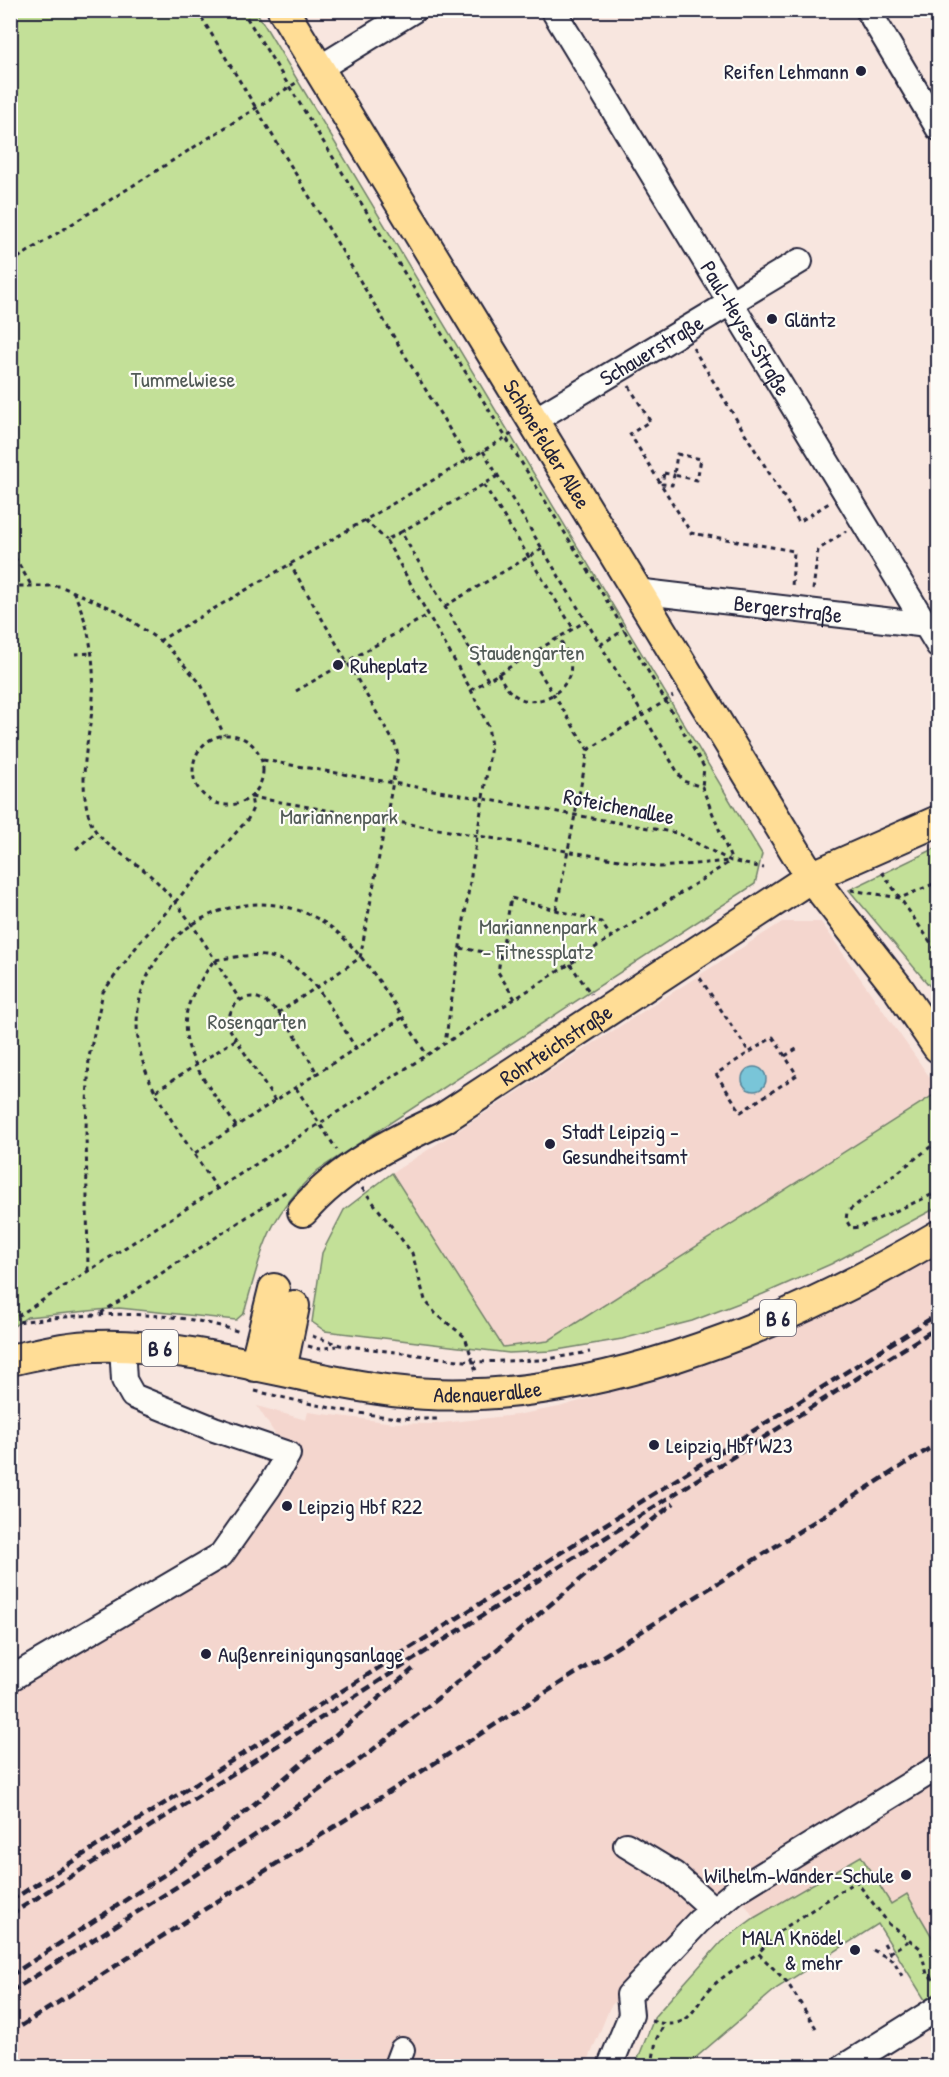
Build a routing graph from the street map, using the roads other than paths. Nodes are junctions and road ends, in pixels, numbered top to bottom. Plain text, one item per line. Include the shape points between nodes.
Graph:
1 (283, 10) edge
2 (414, 10) edge
3 (553, 10) edge
4 (868, 10) edge
5 (318, 69) junction
6 (939, 128) edge
7 (800, 261) dead end
8 (730, 302) junction
9 (533, 421) junction
10 (636, 591) junction
11 (932, 626) edge
12 (939, 645) edge
13 (939, 821) edge
14 (811, 877) junction
15 (897, 987) junction
16 (939, 1024) edge
17 (939, 1047) edge
18 (296, 1199) road end
19 (939, 1236) edge
20 (284, 1297) road end
21 (122, 1346) junction
22 (10, 1360) edge
23 (261, 1375) junction
24 (10, 1679) edge
25 (939, 1767) edge
26 (626, 1845) dead end
27 (713, 1909) junction
28 (939, 2008) edge
29 (610, 2067) edge
30 (845, 2067) edge

1 - 5 main road, Schönefelder Allee
2 - 5 street
3 - 8 street, Paul-Heyse-Straße
4 - 6 street
5 - 9 main road, Schönefelder Allee
7 - 8 street, Schauerstraße
8 - 9 street, Schauerstraße
8 - 11 street, Paul-Heyse-Straße via 863,521
9 - 10 main road, Schönefelder Allee
10 - 11 street, Bergerstraße
10 - 14 main road, Schönefelder Allee
11 - 12 street, Paul-Heyse-Straße
13 - 14 main road, Rohrteichstraße
14 - 15 main road, Schönefelder Allee
14 - 18 main road, Rohrteichstraße via 444,1118 394,1141 348,1169 317,1194
15 - 16 main road
15 - 17 main road
19 - 23 main road, Adenauerallee / B 6 via 826,1297 738,1335 608,1374 539,1388 482,1393 395,1391
20 - 23 main road
21 - 22 main road, Adenauerallee / B 6 via 64,1348
21 - 23 main road, Adenauerallee / B 6 via 157,1348
21 - 24 street via 124,1380 134,1395 214,1429 288,1454 221,1555
25 - 27 street via 736,1891
26 - 27 street via 674,1874
27 - 29 street via 629,1995 631,2015
28 - 30 street

